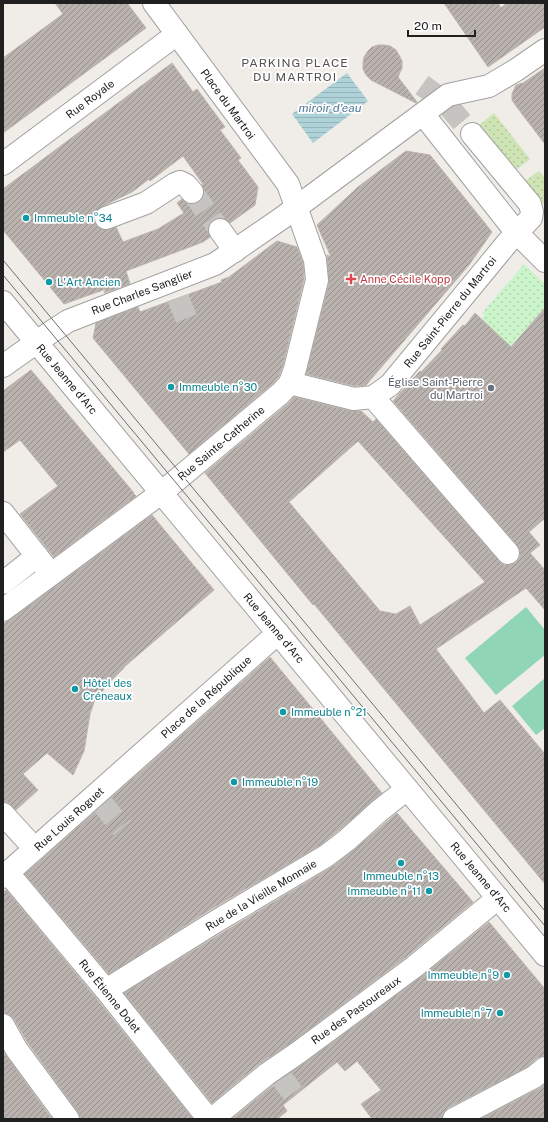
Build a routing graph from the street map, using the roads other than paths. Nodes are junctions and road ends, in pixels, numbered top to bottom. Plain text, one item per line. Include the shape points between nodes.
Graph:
1 (154, 3) edge
2 (177, 34) junction
3 (545, 50) edge
4 (423, 114) junction
5 (472, 134) tunnel mouth
6 (3, 164) edge
7 (192, 192) tunnel mouth
8 (289, 213) junction
9 (106, 218) dead end
10 (220, 230) tunnel mouth
11 (516, 232) junction
12 (235, 251) junction
13 (545, 261) edge
14 (3, 302) edge
15 (37, 342) junction
16 (3, 366) edge
17 (290, 383) junction
18 (373, 397) junction
19 (161, 493) junction
20 (3, 513) edge
21 (508, 553) dead end
22 (37, 556) junction
23 (51, 574) junction
24 (3, 583) edge
25 (3, 610) edge
26 (278, 633) junction
27 (135, 761) joint
28 (407, 789) junction
29 (3, 814) edge
30 (35, 849) junction
31 (5, 875) edge
32 (498, 898) junction
33 (545, 954) edge
34 (106, 990) junction
35 (3, 1025) edge
36 (545, 1068) edge
37 (68, 1119) edge
38 (211, 1119) edge
39 (454, 1119) edge

1 - 2 street, Place du Martroi
2 - 6 street, Rue Royale
2 - 8 street, Place du Martroi via 288,184
3 - 4 street via 489,86 448,95
4 - 8 street
4 - 11 street
5 - 11 street, Rue Saint-Pierre du Martroi via 530,204 531,218
7 - 9 street via 180,182 146,203
8 - 12 street, Rue Charles Sanglier
8 - 17 street, Rue Sainte-Catherine via 315,260 317,280
10 - 12 street
11 - 13 street
11 - 18 street, Rue Saint-Pierre du Martroi via 390,385
12 - 15 street, Rue Charles Sanglier via 175,289 73,319
14 - 15 street, Rue Jeanne d'Arc
15 - 16 street, Rue Charles Sanglier
15 - 19 street, Rue Jeanne d'Arc
17 - 18 street via 354,399
17 - 19 street, Rue Sainte-Catherine
18 - 21 street
19 - 23 street, Rue Sainte-Catherine
19 - 26 street, Rue Jeanne d'Arc
20 - 22 street
22 - 23 street
22 - 24 street
23 - 25 street, Rue Sainte-Catherine
26 - 27 street, Place de la République
26 - 28 street, Rue Jeanne d'Arc
27 - 30 street, Rue Louis Roguet via 98,799
28 - 32 street, Rue Jeanne d'Arc
28 - 34 street, Rue de la Vieille Monnaie via 326,856
29 - 30 street
30 - 31 street, Rue Louis Roguet
31 - 34 street, Rue Étienne Dolet
32 - 33 street, Rue Jeanne d'Arc
32 - 38 street, Rue des Pastoureaux via 414,968
34 - 38 street, Rue Étienne Dolet
35 - 37 street via 17,1050
36 - 39 street via 534,1077

